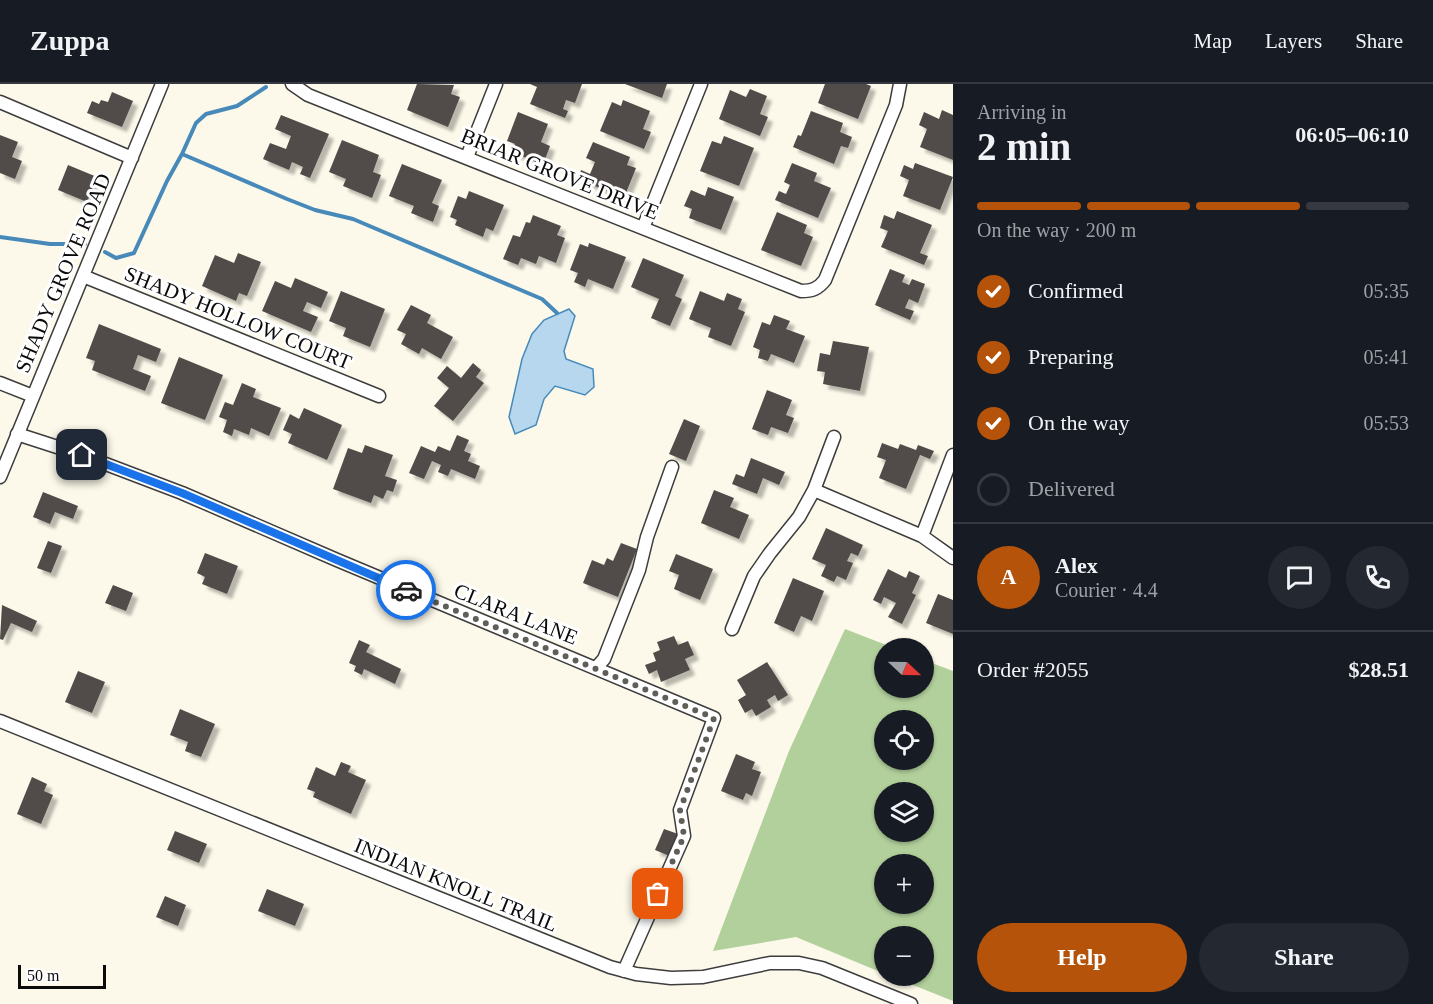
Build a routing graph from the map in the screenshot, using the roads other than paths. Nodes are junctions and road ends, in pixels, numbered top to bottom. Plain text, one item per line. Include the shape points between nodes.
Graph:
1 (162, 84) edge
2 (292, 84) edge
3 (496, 84) edge
4 (701, 84) edge
5 (900, 84) edge
6 (0, 102) edge
7 (467, 157) junction
8 (132, 158) junction
9 (643, 228) junction
10 (83, 276) junction
11 (0, 383) edge
12 (33, 396) junction
13 (379, 396) dead end
14 (17, 434) junction
15 (834, 437) dead end
16 (953, 455) edge
17 (672, 467) dead end
18 (0, 477) edge
19 (814, 490) junction
20 (922, 536) junction
21 (953, 558) edge
22 (732, 629) dead end
23 (596, 668) junction
24 (0, 721) edge
25 (624, 971) junction
26 (911, 1004) edge

1 - 8 street, SHADY GROVE ROAD
2 - 7 street, BRIAR GROVE DRIVE via 308,95
3 - 7 street
4 - 9 street
5 - 9 street, BRIAR GROVE DRIVE via 896,105 825,280 816,289 801,291
6 - 8 street
7 - 9 street, BRIAR GROVE DRIVE
8 - 10 street, SHADY GROVE ROAD
10 - 12 street, SHADY GROVE ROAD
10 - 13 street, SHADY HOLLOW COURT
11 - 12 street
12 - 14 street, SHADY GROVE ROAD
14 - 18 street, SHADY GROVE ROAD
14 - 23 street, CLARA LANE via 182,493
15 - 19 street
16 - 20 street
17 - 23 street via 639,570 604,659
19 - 20 street
19 - 22 street via 754,576
20 - 21 street
23 - 25 street, CLARA LANE via 714,718 680,810 684,836
24 - 25 street, INDIAN KNOLL TRAIL
25 - 26 street, INDIAN KNOLL TRAIL via 671,978 703,977 770,963 799,963 822,968

